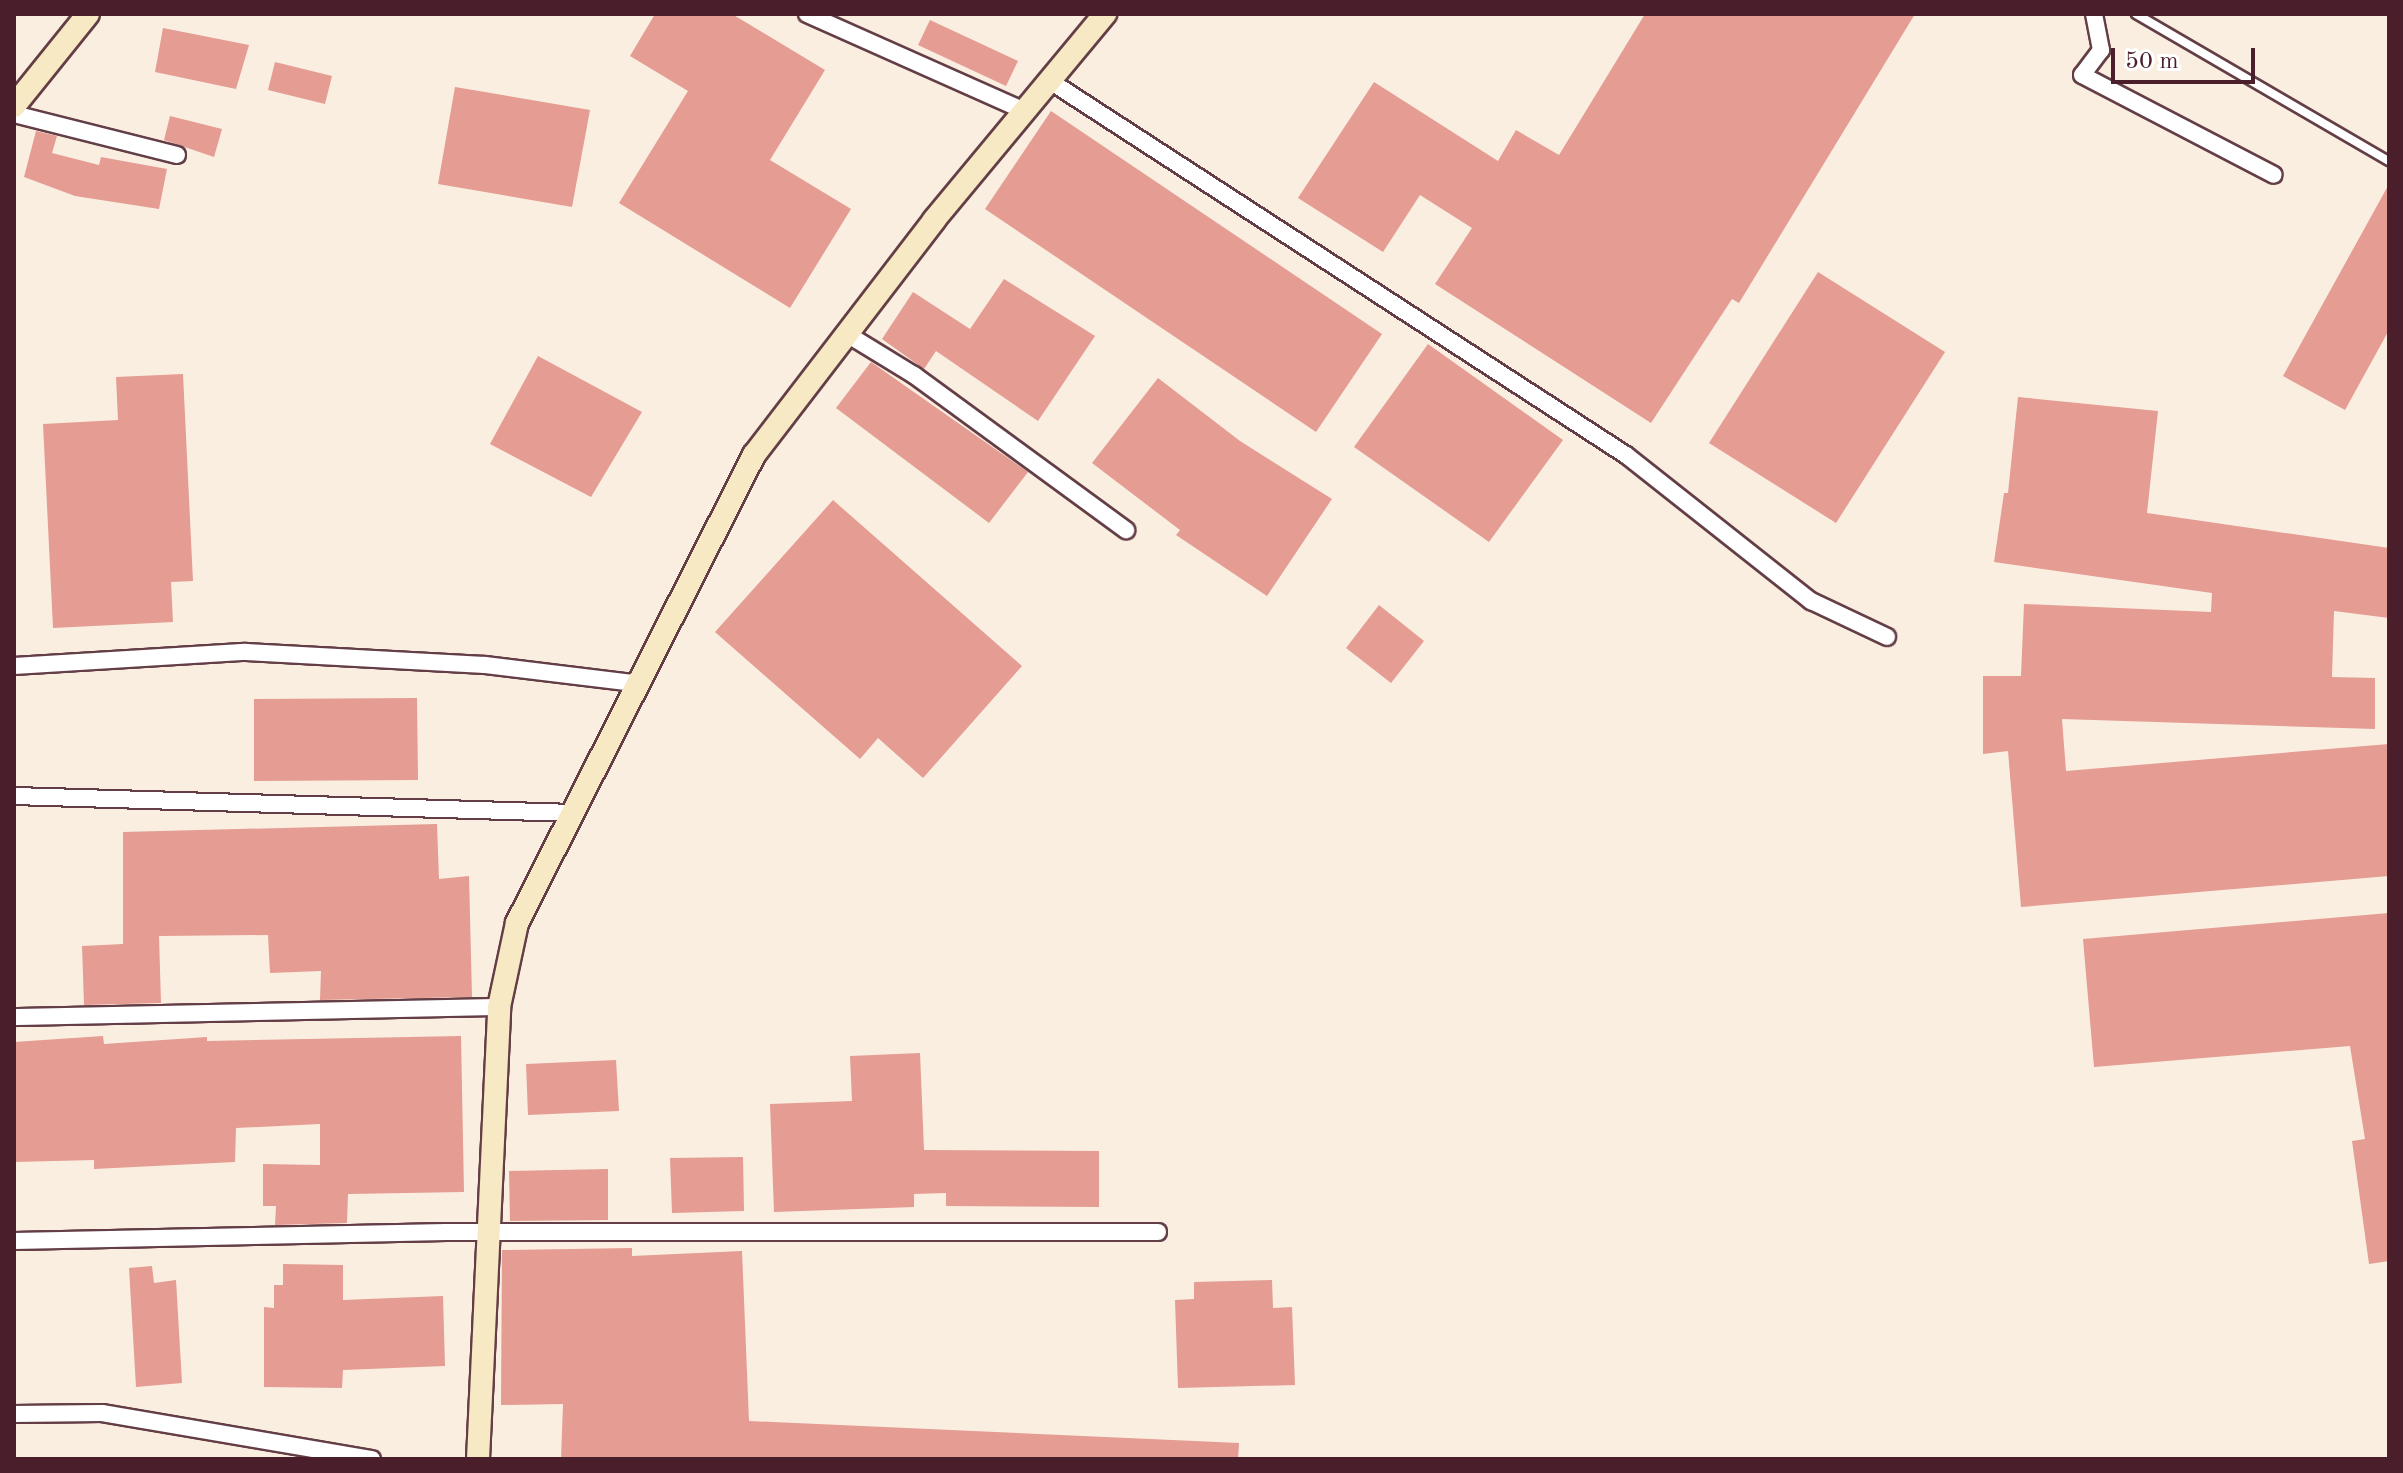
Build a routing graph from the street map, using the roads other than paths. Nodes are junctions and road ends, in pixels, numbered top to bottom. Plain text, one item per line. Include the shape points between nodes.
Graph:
1 (88, 14) edge
2 (807, 14) edge
3 (1105, 14) edge
4 (2094, 14) edge
5 (2136, 14) edge
6 (1050, 81) junction
7 (14, 106) edge
8 (1025, 111) junction
9 (14, 114) edge
10 (177, 155) dead end
11 (2389, 161) edge
12 (2274, 175) dead end
13 (847, 334) junction
14 (1126, 530) dead end
15 (1887, 637) dead end
16 (14, 666) edge
17 (641, 684) junction
18 (14, 796) edge
19 (575, 813) junction
20 (499, 1007) junction
21 (14, 1017) edge
22 (487, 1232) junction
23 (1158, 1232) dead end
24 (14, 1241) edge
25 (14, 1414) edge
26 (372, 1459) edge
27 (478, 1459) edge

1 - 7 street
2 - 8 street
3 - 6 street
4 - 12 street via 2101,50 2082,75
5 - 11 lane
6 - 8 street
6 - 15 street via 1626,455 1811,601
8 - 13 street
9 - 10 street
13 - 14 street via 914,375
13 - 17 street via 754,455
16 - 17 street via 246,652 485,665
17 - 19 street
18 - 19 street
19 - 20 street via 517,923
20 - 21 street
20 - 22 street
22 - 23 street
22 - 24 street
22 - 27 street
25 - 26 street via 102,1413

